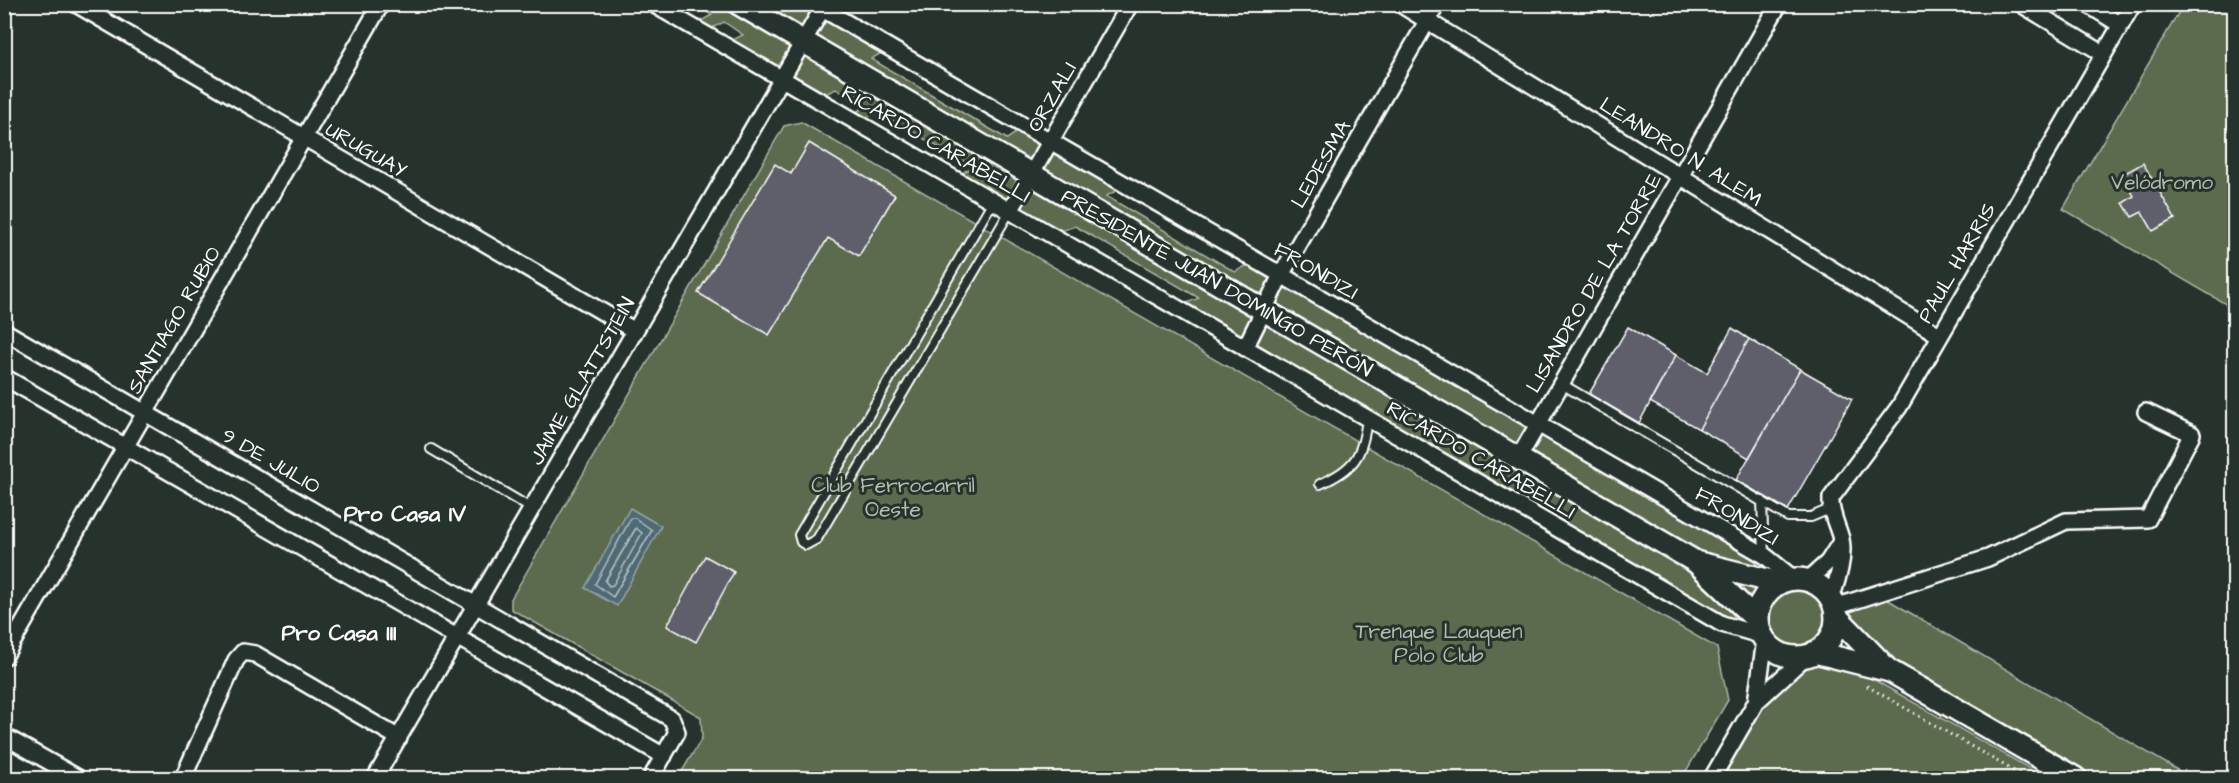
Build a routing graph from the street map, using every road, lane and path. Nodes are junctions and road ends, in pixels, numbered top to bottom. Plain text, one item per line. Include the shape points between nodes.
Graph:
1 (76, 4) edge
2 (381, 4) edge
3 (653, 4) edge
4 (739, 4) edge
5 (1130, 4) edge
6 (1400, 4) edge
7 (1437, 4) edge
8 (1779, 4) edge
9 (2021, 4) edge
10 (2086, 4) edge
11 (2133, 4) edge
12 (820, 6) edge
13 (1428, 21) junction
14 (2121, 25) junction
15 (803, 42) junction
16 (2104, 54) junction
17 (782, 79) junction
18 (304, 138) junction
19 (1050, 141) junction
20 (1031, 175) junction
21 (1680, 176) junction
22 (993, 201) junction
23 (1010, 211) junction
24 (1281, 275) junction
25 (1264, 310) junction
26 (4, 331) edge
27 (635, 331) junction
28 (1939, 335) junction
29 (1245, 348) junction
30 (4, 377) edge
31 (1560, 383) junction
32 (145, 412) junction
33 (2146, 412) dead end
34 (1367, 418) junction
35 (1538, 424) junction
36 (125, 446) junction
37 (431, 449) dead end
38 (1518, 459) junction
39 (1320, 484) dead end
40 (1762, 501) junction
41 (531, 509) junction
42 (1830, 509) junction
43 (1841, 541) junction
44 (1764, 555) junction
45 (1696, 562) junction
46 (1794, 581) junction
47 (476, 605) junction
48 (1834, 608) junction
49 (1762, 632) junction
50 (458, 637) junction
51 (1811, 654) junction
52 (4, 657) edge
53 (1890, 671) junction
54 (1866, 686) dead end
55 (1756, 702) junction
56 (4, 736) edge
57 (399, 738) junction
58 (664, 756) junction
59 (78, 778) edge
60 (183, 778) edge
61 (375, 778) edge
62 (651, 778) edge
63 (1712, 778) edge
64 (2026, 778) edge
65 (2075, 778) edge

1 - 18 street, URUGUAY
2 - 18 street, SANTIAGO RUBIO
3 - 17 street, RICARDO CARABELLI
4 - 15 main road, PRESIDENTE JUAN DOMINGO PERÓN
5 - 19 street, ORZALI
6 - 13 street, LEANDRO N. ALEM
7 - 13 street, LEDESMA
8 - 21 street, LISANDRO DE LA TORRE
9 - 16 street
10 - 14 street
11 - 14 street, PAUL HARRIS
12 - 15 street, JAIME GLATTSTEIN
12 - 19 street, FRONDIZI
13 - 21 street, LEANDRO N. ALEM
13 - 24 street, LEDESMA
14 - 16 street, PAUL HARRIS
15 - 17 street, JAIME GLATTSTEIN
15 - 20 main road, PRESIDENTE JUAN DOMINGO PERÓN
16 - 28 street, PAUL HARRIS
17 - 22 street, RICARDO CARABELLI
17 - 27 street, JAIME GLATTSTEIN
18 - 27 street, URUGUAY
18 - 32 street, SANTIAGO RUBIO
19 - 20 street, ORZALI
19 - 24 street, FRONDIZI
20 - 23 street, ORZALI
20 - 25 main road, PRESIDENTE JUAN DOMINGO PERÓN
21 - 28 street, LEANDRO N. ALEM
21 - 31 street, LISANDRO DE LA TORRE
22 - 23 street, RICARDO CARABELLI
22 - 23 lane via 799,535 806,545 817,539
23 - 29 street, RICARDO CARABELLI
24 - 25 street, LEDESMA
24 - 35 street, FRONDIZI
25 - 29 street, LEDESMA
25 - 38 main road, PRESIDENTE JUAN DOMINGO PERÓN
26 - 32 street, 9 DE JULIO
27 - 41 street, JAIME GLATTSTEIN
28 - 42 street, PAUL HARRIS via 1894,414 1831,498
29 - 34 street, RICARDO CARABELLI
30 - 36 street
31 - 35 street, LISANDRO DE LA TORRE
31 - 40 lane
32 - 36 street, SANTIAGO RUBIO
32 - 47 street, 9 DE JULIO
33 - 48 street via 2192,434 2148,519 2066,521 1988,558
34 - 39 lane via 1357,460
34 - 49 street, RICARDO CARABELLI via 1722,624
35 - 38 street, LISANDRO DE LA TORRE
35 - 44 street, FRONDIZI
36 - 50 street
36 - 52 street, SANTIAGO RUBIO
37 - 41 lane
38 - 45 main road, PRESIDENTE JUAN DOMINGO PERÓN
40 - 42 lane via 1788,517 1811,517
40 - 44 lane
41 - 47 street, JAIME GLATTSTEIN
42 - 43 street
43 - 46 street via 1828,562
43 - 48 street
44 - 46 street, FRONDIZI
45 - 46 main road, PRESIDENTE JUAN DOMINGO PERÓN
45 - 49 main road, PRESIDENTE JUAN DOMINGO PERÓN
46 - 48 main road via 1818,584
46 - 49 main road via 1763,599
47 - 50 street, JAIME GLATTSTEIN
47 - 58 street, 9 DE JULIO via 672,719 677,732
48 - 51 main road via 1831,637
48 - 53 main road
49 - 51 main road via 1783,654
49 - 55 street
50 - 57 street, JAIME GLATTSTEIN
50 - 58 street
51 - 53 main road
51 - 55 street
53 - 65 main road
54 - 64 path
55 - 63 street
56 - 59 street
57 - 60 street via 255,654 243,652
57 - 61 street, JAIME GLATTSTEIN
58 - 62 street

